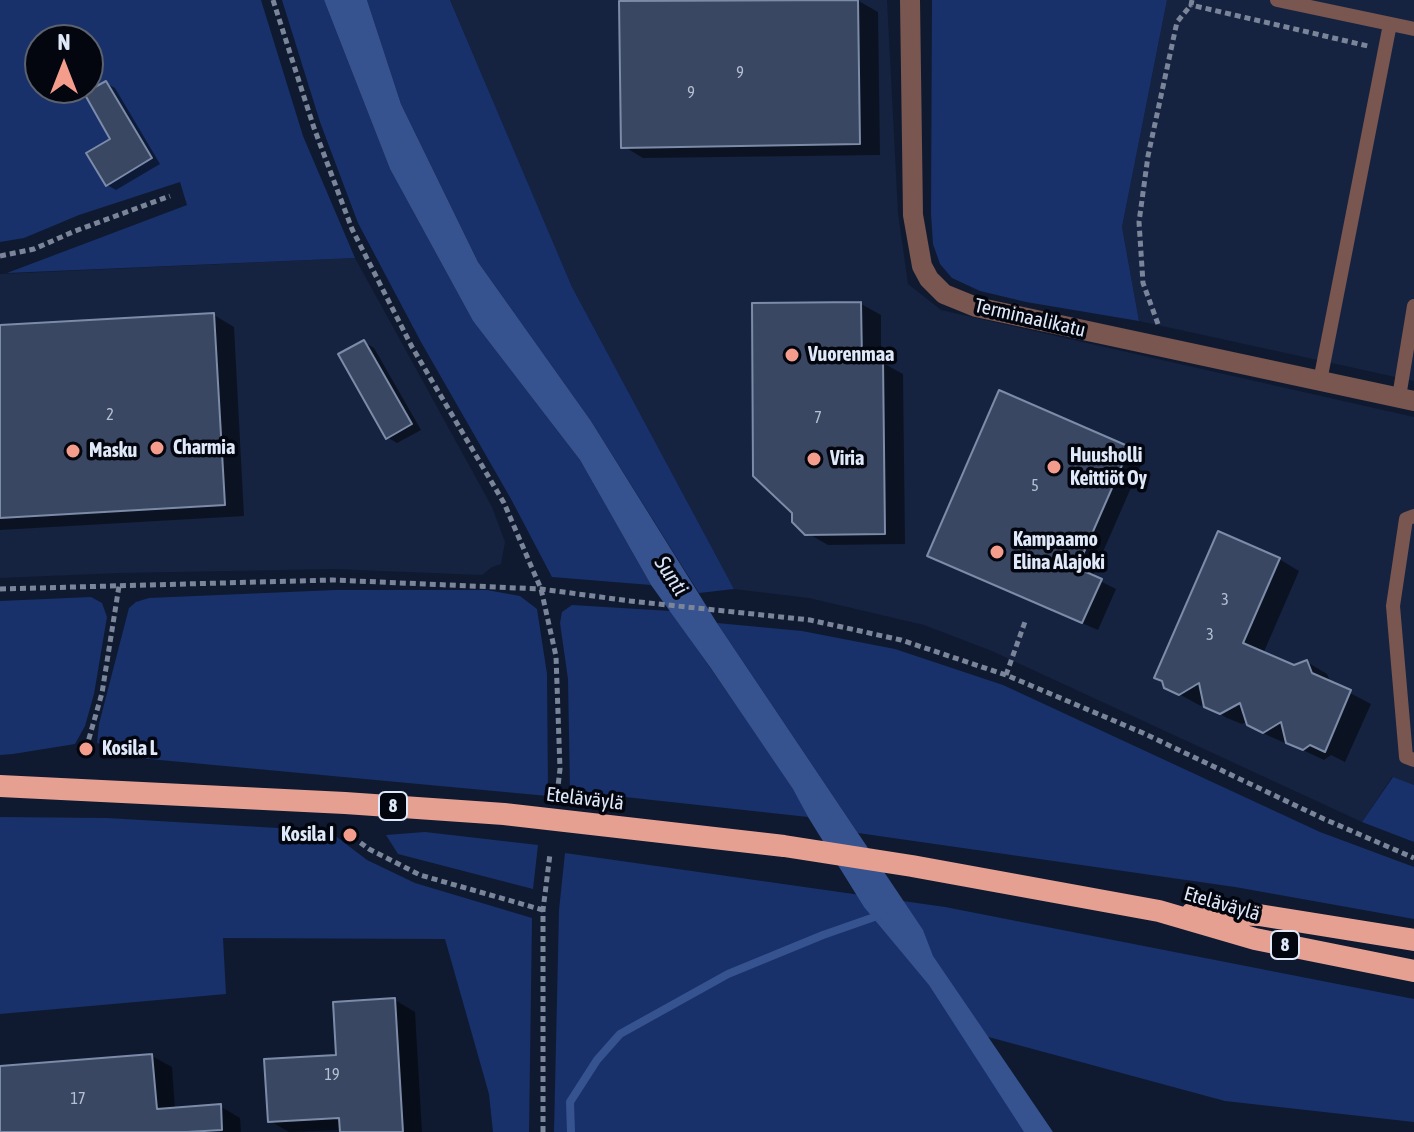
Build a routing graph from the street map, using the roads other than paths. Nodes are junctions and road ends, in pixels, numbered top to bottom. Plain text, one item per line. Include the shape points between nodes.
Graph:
1 (910, 0) edge
2 (1277, 0) edge
3 (1390, 24) junction
4 (1414, 29) edge
5 (1414, 306) edge
6 (1320, 381) junction
7 (1406, 399) edge
8 (1414, 516) edge
9 (1414, 760) edge
10 (0, 786) edge
11 (1159, 911) junction
12 (1414, 940) edge
13 (1414, 971) edge

1 - 6 street, Terminaalikatu via 913,215 922,266 944,294 976,307
2 - 3 lane
3 - 4 lane
3 - 6 lane
5 - 7 lane
6 - 7 street, Terminaalikatu
8 - 9 lane via 1406,519 1393,606 1406,757
10 - 11 highway, Eteläväylä / 8 via 504,814 784,846
11 - 12 highway, Eteläväylä / 8 via 1259,915
11 - 13 highway, Eteläväylä / 8 via 1255,939

